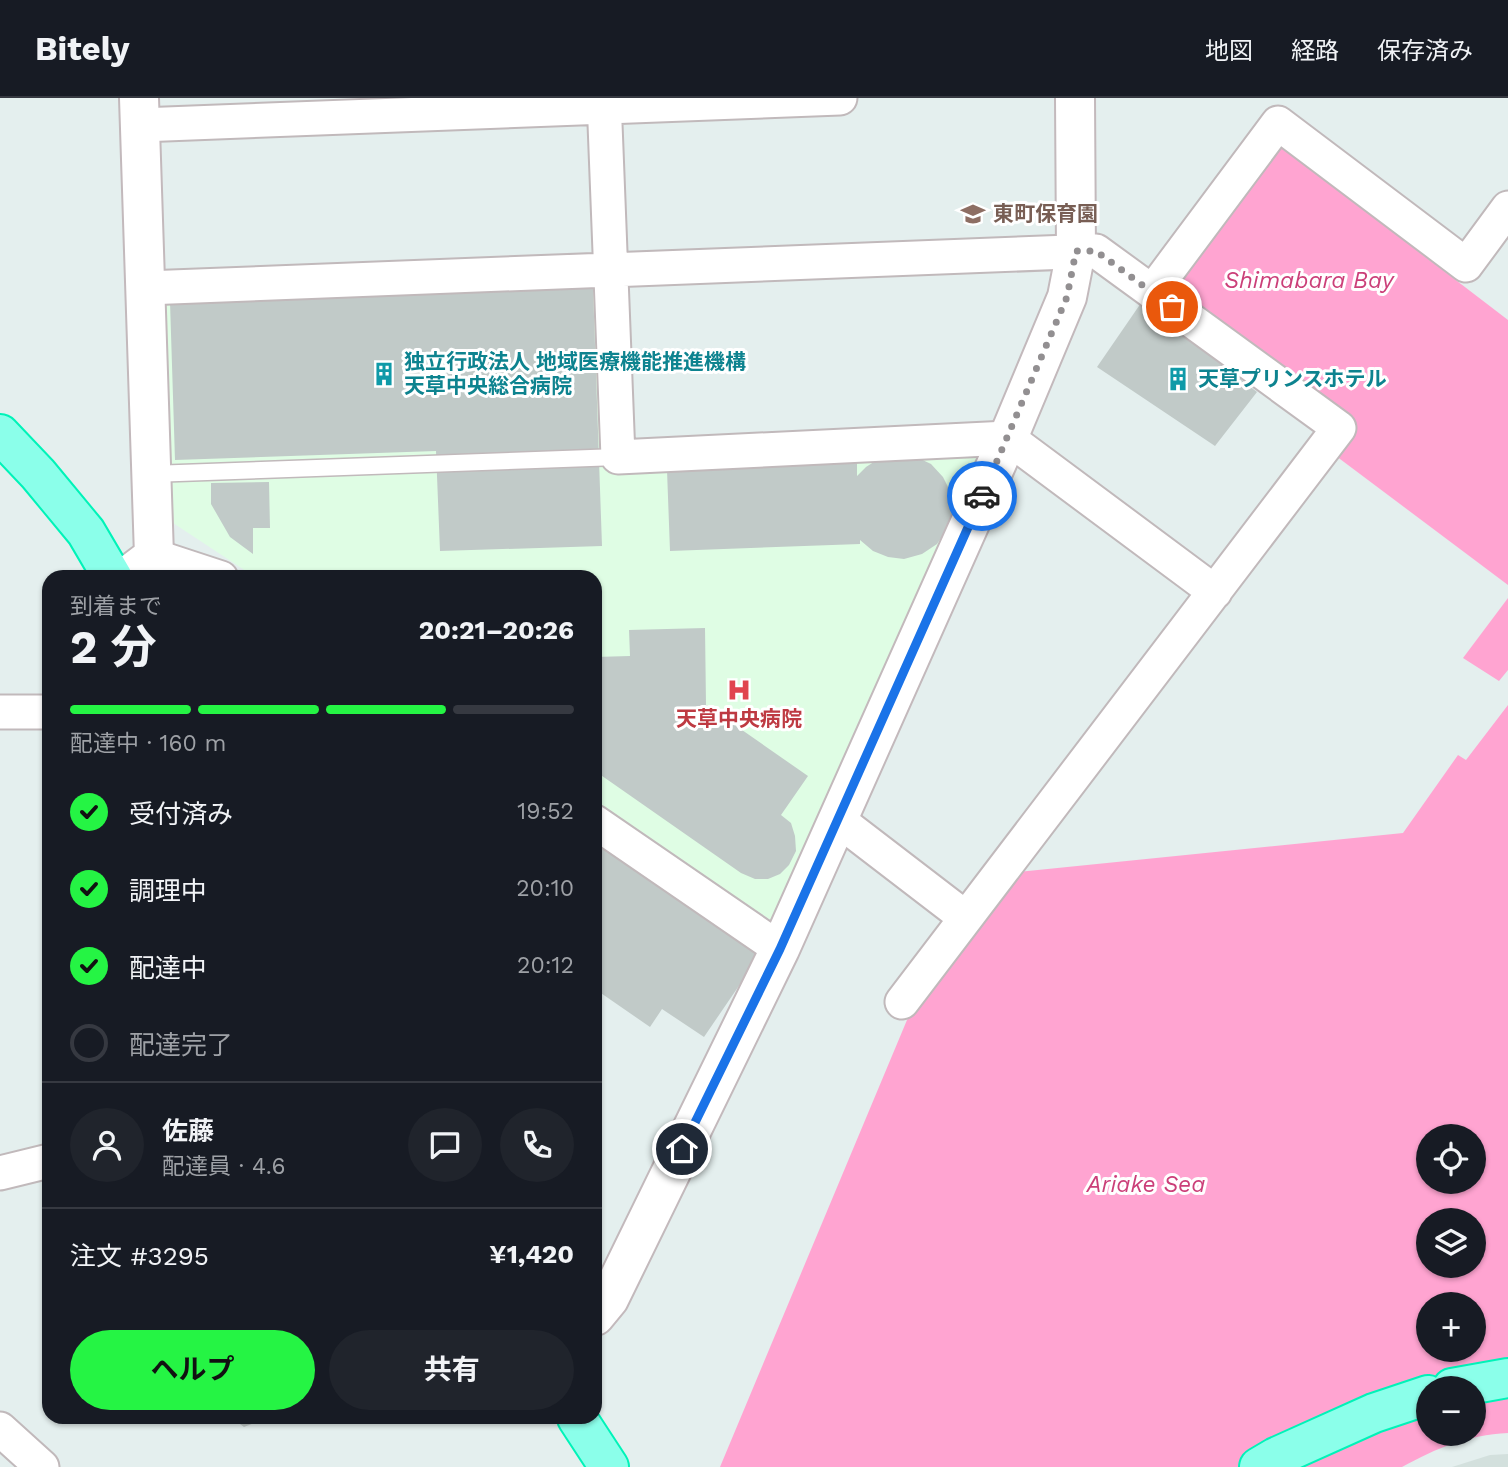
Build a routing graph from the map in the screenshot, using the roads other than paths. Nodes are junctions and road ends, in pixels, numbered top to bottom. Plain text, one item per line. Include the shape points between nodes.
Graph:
1 (840, 98) edge
2 (1075, 98) edge
3 (605, 102) edge
4 (139, 111) edge
5 (1508, 208) edge
6 (1076, 251) junction
7 (610, 270) junction
8 (145, 288) junction
9 (1152, 292) junction
10 (0, 434) edge
11 (1008, 438) junction
12 (618, 457) junction
13 (151, 474) junction
14 (139, 567) edge
15 (108, 570) edge
16 (161, 570) edge
17 (1215, 592) junction
18 (0, 712) edge
19 (42, 712) edge
20 (837, 819) junction
21 (602, 827) edge
22 (966, 918) junction
23 (780, 949) junction
24 (902, 1002) dead end
25 (42, 1163) edge
26 (0, 1173) edge
27 (602, 1308) edge
28 (1508, 1378) edge
29 (1486, 1382) edge
30 (1416, 1399) edge
31 (581, 1424) edge
32 (0, 1429) edge
33 (42, 1467) edge
34 (610, 1467) edge
35 (1259, 1467) edge

1 - 3 street
2 - 6 street
3 - 4 street
3 - 7 street
4 - 8 street
5 - 9 street via 1466,265 1278,123
6 - 7 street
6 - 9 street via 1096,251
6 - 11 street via 1067,297
7 - 8 street
7 - 12 street
8 - 13 street
9 - 17 street via 1339,428
10 - 15 highway via 86,532
11 - 12 street
11 - 17 street
11 - 20 street
12 - 13 lane
13 - 14 street
14 - 16 street
17 - 22 street
18 - 19 street
20 - 22 street
20 - 23 street
21 - 23 street
22 - 24 street
23 - 27 street
25 - 26 street
28 - 29 highway
30 - 35 highway via 1374,1413
31 - 34 highway
32 - 33 street

